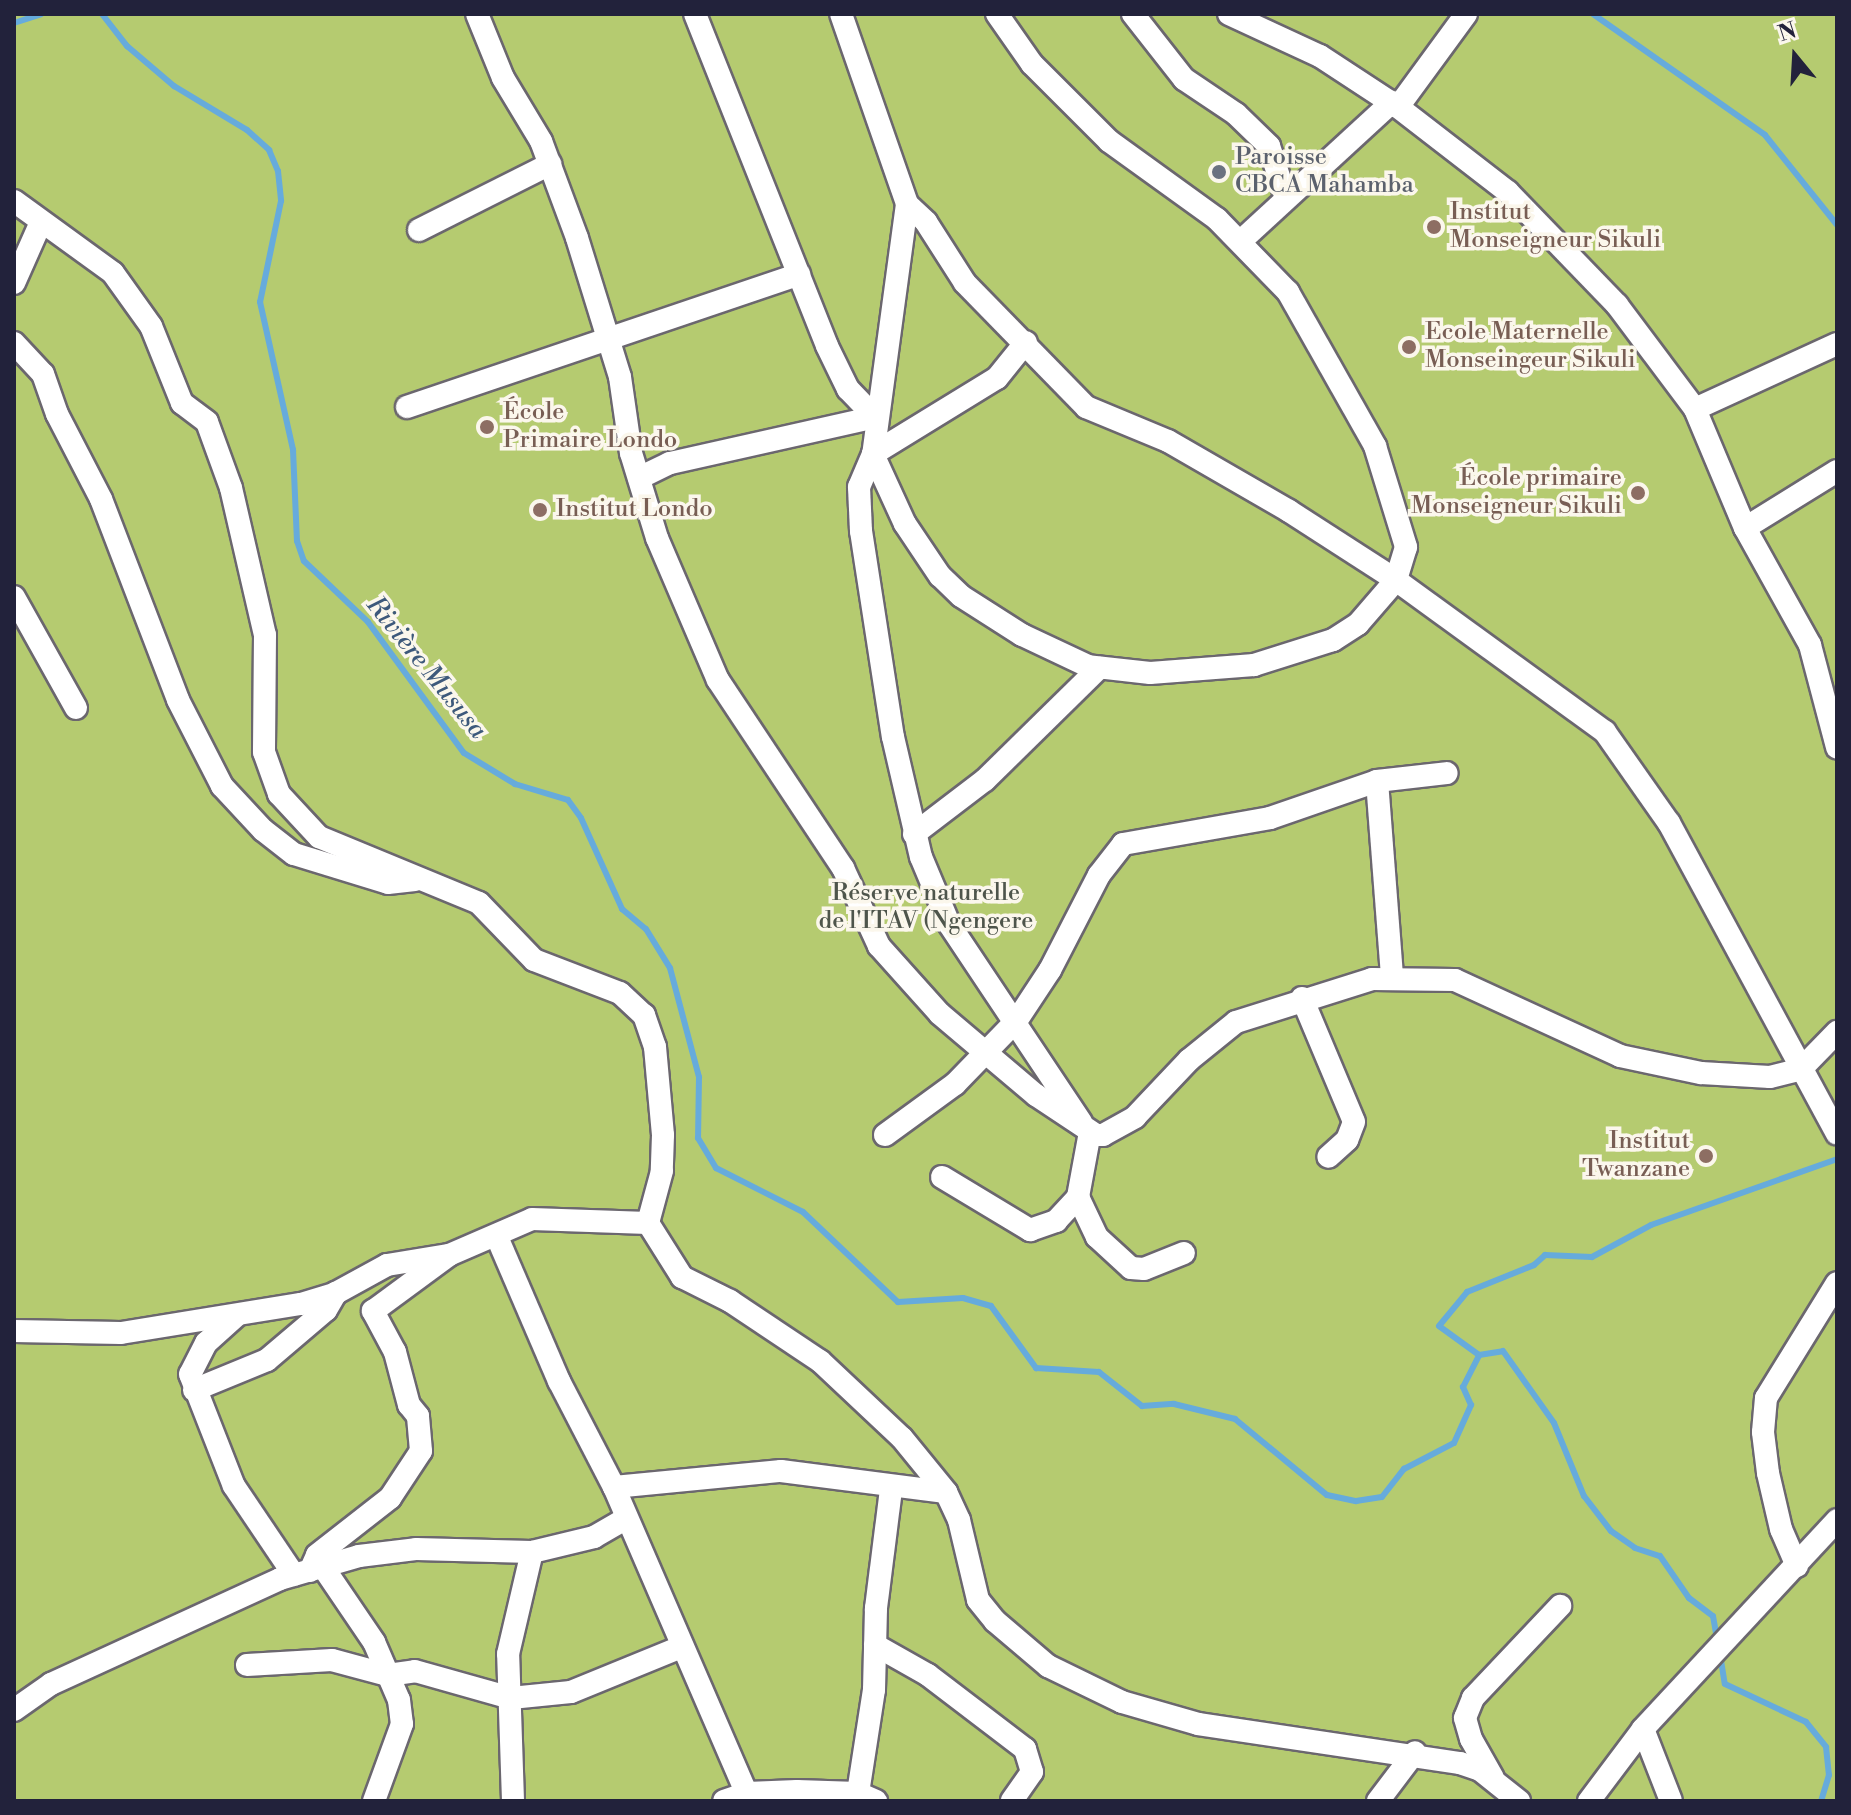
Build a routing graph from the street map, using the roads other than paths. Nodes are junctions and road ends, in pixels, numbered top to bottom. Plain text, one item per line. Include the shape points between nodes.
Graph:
1 (477, 14) edge
2 (695, 14) edge
3 (841, 14) edge
4 (997, 14) edge
5 (1133, 14) edge
6 (1229, 14) edge
7 (1466, 14) edge
8 (1395, 104) junction
9 (550, 164) junction
10 (1286, 198) junction
11 (14, 201) edge
12 (907, 204) junction
13 (41, 222) junction
14 (419, 230) dead end
15 (1242, 240) junction
16 (799, 274) junction
17 (14, 283) edge
18 (608, 339) junction
19 (1026, 342) junction
20 (14, 343) edge
21 (1837, 344) edge
22 (407, 407) dead end
23 (1695, 409) junction
24 (875, 417) junction
25 (873, 454) junction
26 (1837, 471) edge
27 (639, 478) junction
28 (1745, 528) junction
29 (1396, 580) junction
30 (14, 597) edge
31 (1099, 668) junction
32 (76, 708) dead end
33 (1837, 747) edge
34 (1447, 773) dead end
35 (1377, 781) junction
36 (914, 834) junction
37 (423, 879) junction
38 (1392, 978) junction
39 (1302, 998) junction
40 (1017, 1020) junction
41 (1837, 1032) edge
42 (986, 1055) junction
43 (1801, 1069) junction
44 (1087, 1129) junction
45 (1837, 1134) edge
46 (885, 1135) dead end
47 (1328, 1157) dead end
48 (942, 1177) dead end
49 (1078, 1197) junction
50 (648, 1223) junction
51 (497, 1237) junction
52 (1184, 1253) dead end
53 (449, 1255) junction
54 (1837, 1283) edge
55 (336, 1293) junction
56 (237, 1315) junction
57 (14, 1331) edge
58 (194, 1390) junction
59 (614, 1487) junction
60 (891, 1489) junction
61 (946, 1492) junction
62 (625, 1519) junction
63 (1837, 1520) edge
64 (532, 1552) junction
65 (1797, 1566) junction
66 (309, 1571) junction
67 (1560, 1606) dead end
68 (875, 1645) junction
69 (681, 1647) junction
70 (247, 1665) dead end
71 (388, 1675) junction
72 (511, 1698) junction
73 (15, 1708) edge
74 (1643, 1729) junction
75 (1415, 1752) junction
76 (1496, 1782) junction
77 (748, 1797) edge
78 (867, 1797) edge
79 (374, 1801) edge
80 (513, 1801) edge
81 (724, 1801) edge
82 (1012, 1801) edge
83 (1378, 1801) edge
84 (1519, 1801) edge
85 (1589, 1801) edge
86 (1671, 1801) edge

1 - 9 street via 503,78
2 - 16 street
3 - 12 street
4 - 15 street via 1040,74 1109,141
5 - 10 street via 1184,79 1236,114 1269,146
6 - 8 street via 1320,56
7 - 8 street
8 - 10 street
8 - 23 street via 1508,192 1546,229 1617,305
9 - 14 street
9 - 18 street
10 - 15 street
11 - 13 street
12 - 19 street via 926,222 965,283
12 - 24 street
13 - 17 street
13 - 37 street via 95,255 126,289 151,326 182,403 207,422 221,453 265,635 264,752 279,794 319,837
15 - 29 street via 1288,292 1375,446 1406,547
16 - 18 street
16 - 24 street via 839,372
18 - 22 street
18 - 27 street
19 - 25 street via 986,386
19 - 29 street via 1098,415 1168,441
20 - 37 street via 43,374 57,414 101,499 178,700 229,795 263,830 318,865 388,883
21 - 23 street
23 - 28 street
24 - 25 street
24 - 27 street via 683,459
25 - 31 street via 905,524 940,576 1022,635
25 - 36 street via 859,487 861,531
26 - 28 street
27 - 42 street via 657,538 718,680 843,868 879,946 907,981
28 - 33 street via 1810,645
29 - 31 street via 1358,624 1286,658 1220,670 1150,673
29 - 43 street via 1570,704 1630,761 1669,823
30 - 32 street
31 - 36 street via 985,780
34 - 35 street
35 - 38 street
35 - 40 street via 1270,818 1123,844
36 - 40 street via 949,924
37 - 50 street via 479,903 534,960 609,987 644,1015 655,1047 663,1135 662,1171
38 - 39 street
38 - 43 street via 1455,980 1536,1020 1661,1067 1770,1077
39 - 44 street via 1236,1022 1189,1060 1135,1117 1103,1135
39 - 47 street via 1354,1122 1347,1140
40 - 42 street
40 - 44 street
41 - 43 street
42 - 44 street
42 - 46 street
43 - 45 street
44 - 49 street
48 - 49 street via 1030,1230 1056,1221
49 - 52 street via 1097,1237 1118,1261 1144,1269
50 - 51 street via 532,1219
50 - 61 street via 682,1277 730,1301 820,1361 902,1438
51 - 53 street
51 - 59 street via 559,1381
53 - 55 street via 387,1265
53 - 66 street via 373,1311 395,1352 409,1405 418,1416 421,1451 390,1498 317,1555
54 - 65 street via 1766,1398 1768,1473 1781,1529
55 - 56 street
55 - 58 street via 326,1310 267,1360
56 - 57 street via 121,1333
56 - 58 street via 190,1364
58 - 66 street via 234,1486
59 - 60 street via 781,1471
59 - 62 street
60 - 61 street
60 - 68 street
61 - 75 street via 959,1520 978,1600 1048,1666 1122,1702 1198,1724
62 - 64 street via 594,1537
62 - 69 street
63 - 65 street
64 - 66 street via 416,1549 359,1556
64 - 72 street via 508,1654
65 - 74 street
66 - 71 street via 359,1618
66 - 73 street via 108,1656
67 - 76 street via 1473,1698 1465,1718
68 - 78 street
68 - 82 street via 928,1675 1025,1749 1032,1772
69 - 72 street via 571,1692
69 - 77 street
70 - 71 street via 332,1660
71 - 72 street via 415,1671
71 - 79 street via 402,1724
72 - 80 street
74 - 85 street
74 - 86 street
75 - 76 street via 1470,1766
75 - 83 street
76 - 84 street
77 - 78 street
77 - 81 street

